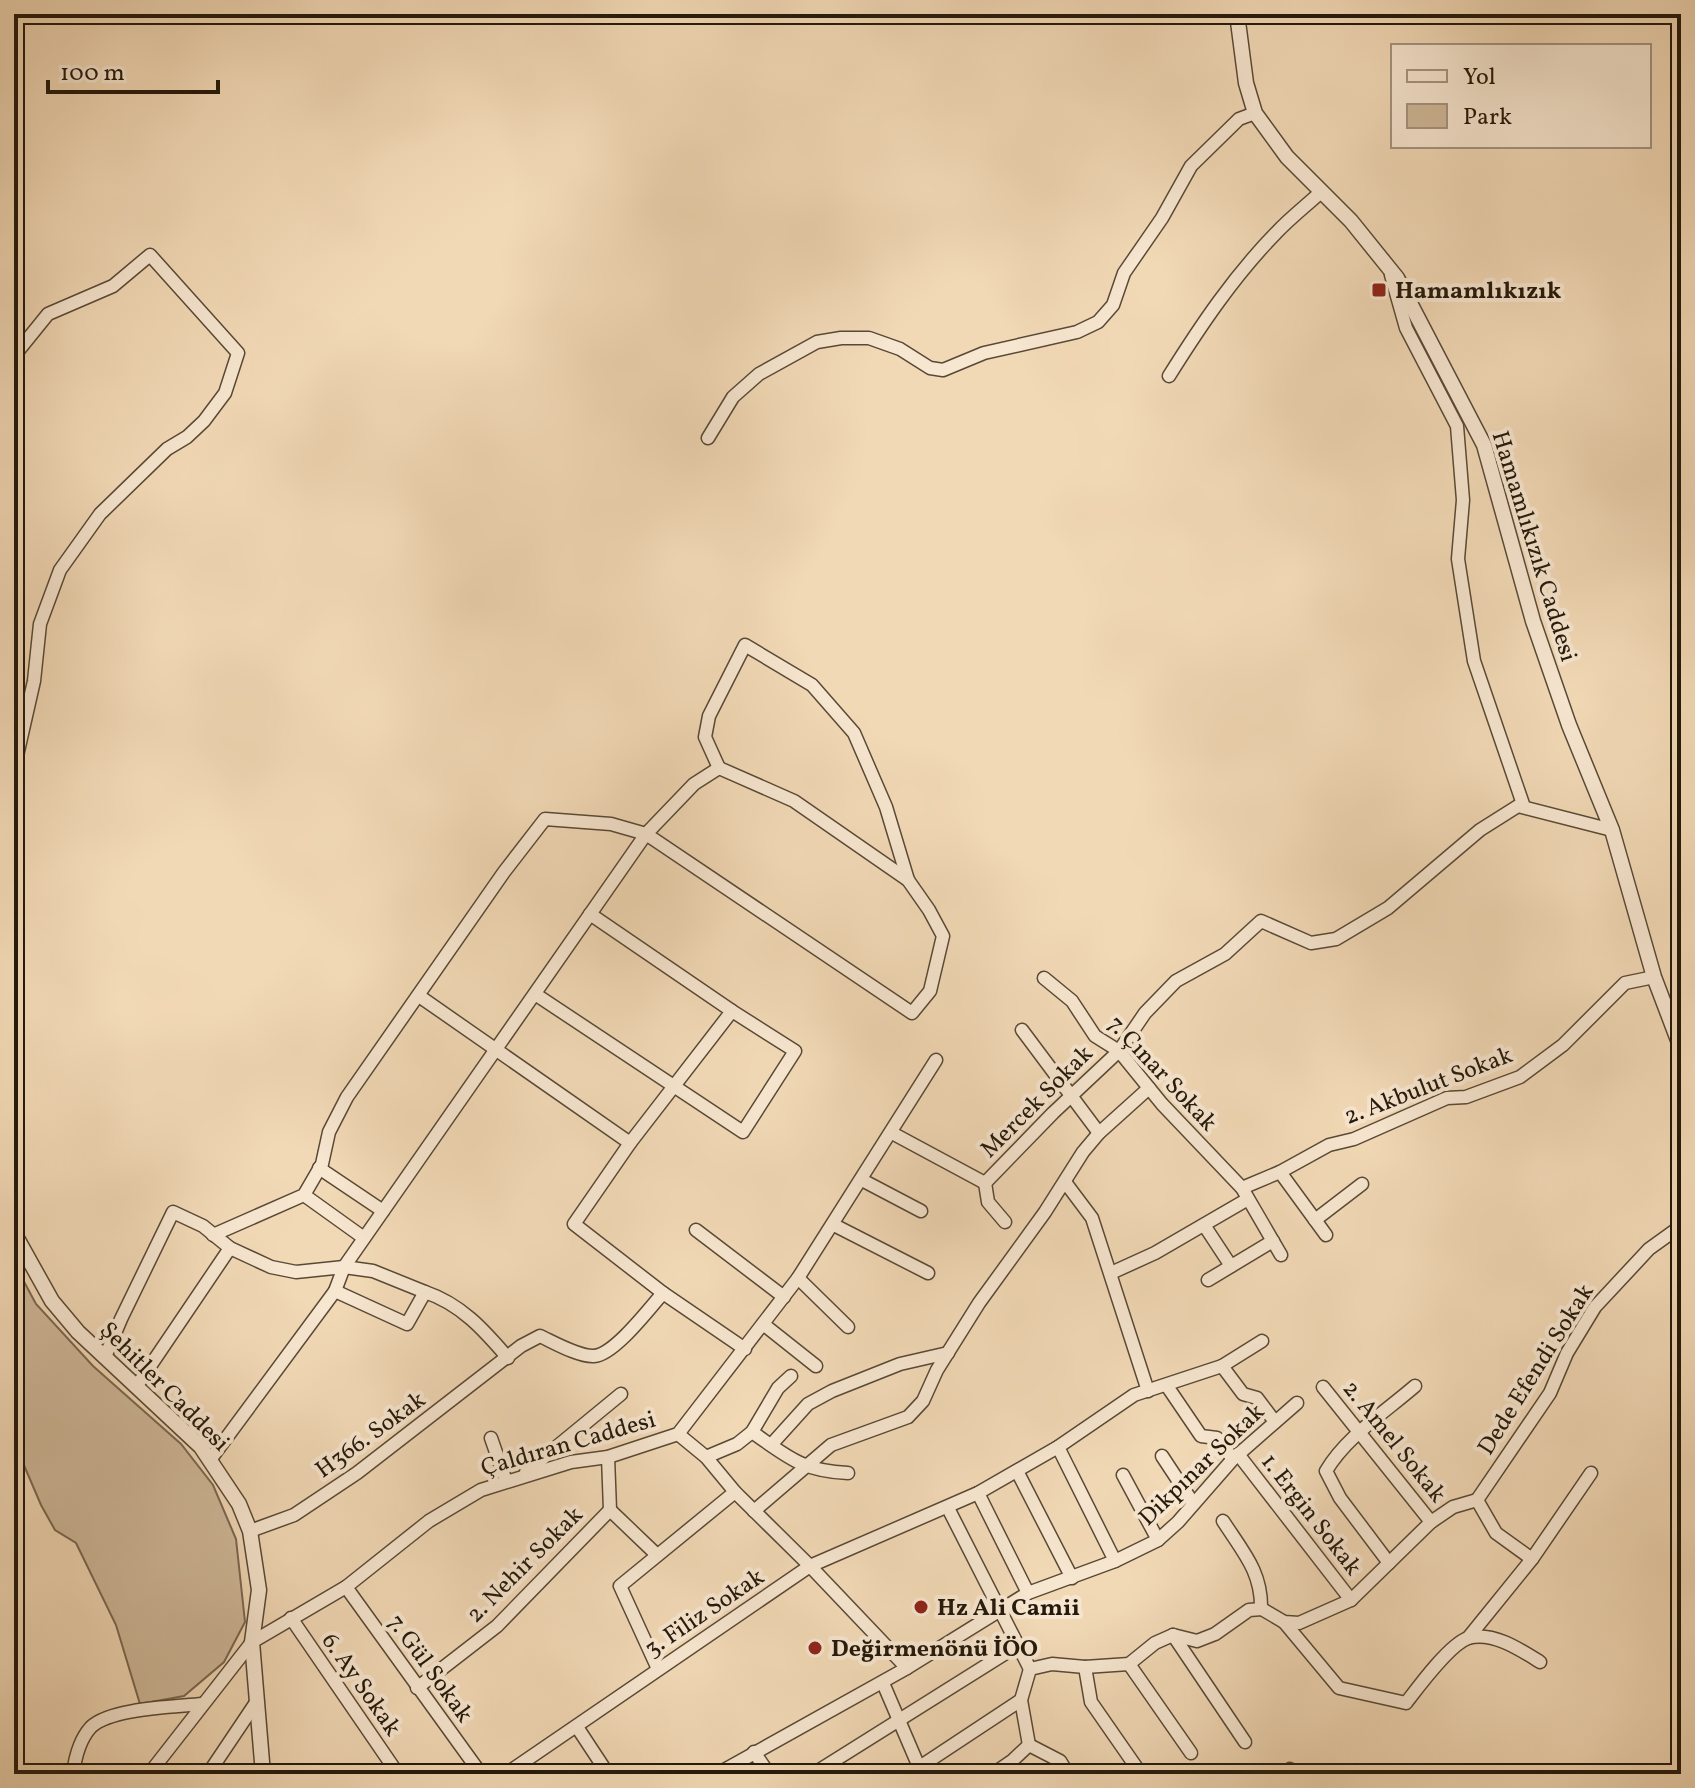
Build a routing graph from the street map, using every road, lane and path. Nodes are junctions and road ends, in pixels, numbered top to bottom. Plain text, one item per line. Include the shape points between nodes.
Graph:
1 (1237, 14) edge
2 (1255, 113) junction
3 (1322, 191) junction
4 (1389, 268) junction
5 (14, 356) edge
6 (1169, 376) dead end
7 (708, 438) dead end
8 (719, 768) junction
9 (14, 769) edge
10 (1524, 807) junction
11 (1612, 830) junction
12 (646, 834) junction
13 (908, 880) junction
14 (590, 914) junction
15 (1654, 977) junction
16 (1044, 978) dead end
17 (535, 994) junction
18 (419, 996) junction
19 (732, 1011) junction
20 (1022, 1030) dead end
21 (1681, 1048) edge
22 (497, 1049) junction
23 (1119, 1051) junction
24 (936, 1060) dead end
25 (673, 1087) junction
26 (1149, 1088) junction
27 (1071, 1096) junction
28 (892, 1133) junction
29 (1099, 1133) junction
30 (630, 1143) junction
31 (319, 1168) junction
32 (1280, 1172) junction
33 (862, 1180) junction
34 (1065, 1182) junction
35 (985, 1183) junction
36 (1362, 1184) dead end
37 (1245, 1193) junction
38 (304, 1195) junction
39 (383, 1211) junction
40 (921, 1211) dead end
41 (1315, 1220) junction
42 (1005, 1222) dead end
43 (834, 1225) junction
44 (1204, 1225) junction
45 (1681, 1226) edge
46 (696, 1230) dead end
47 (14, 1233) edge
48 (213, 1235) junction
49 (1326, 1235) dead end
50 (364, 1238) junction
51 (1273, 1241) junction
52 (230, 1248) junction
53 (1281, 1255) dead end
54 (1231, 1266) junction
55 (344, 1267) junction
56 (928, 1273) dead end
57 (1111, 1273) junction
58 (798, 1278) junction
59 (1208, 1280) dead end
60 (335, 1291) junction
61 (425, 1292) junction
62 (663, 1293) junction
63 (784, 1297) junction
64 (763, 1324) junction
65 (848, 1327) dead end
66 (1262, 1341) dead end
67 (745, 1349) junction
68 (948, 1353) junction
69 (105, 1357) junction
70 (508, 1358) junction
71 (816, 1366) dead end
72 (1222, 1366) junction
73 (791, 1376) dead end
74 (1167, 1386) junction
75 (1415, 1386) dead end
76 (136, 1387) junction
77 (1323, 1387) dead end
78 (1148, 1391) junction
79 (621, 1394) dead end
80 (1297, 1403) dead end
81 (1275, 1422) junction
82 (752, 1432) junction
83 (1359, 1433) junction
84 (678, 1434) junction
85 (491, 1438) dead end
86 (771, 1445) junction
87 (1058, 1447) junction
88 (1162, 1456) dead end
89 (608, 1457) junction
90 (706, 1457) junction
91 (1236, 1457) junction
92 (210, 1460) junction
93 (805, 1465) junction
94 (1017, 1471) junction
95 (848, 1473) dead end
96 (1591, 1473) dead end
97 (1123, 1475) dead end
98 (521, 1477) junction
99 (506, 1481) junction
100 (735, 1492) junction
101 (978, 1493) junction
102 (1477, 1500) junction
103 (1193, 1503) junction
104 (948, 1508) junction
105 (610, 1510) junction
106 (754, 1511) junction
107 (1223, 1521) dead end
108 (1431, 1522) junction
109 (250, 1531) junction
110 (1158, 1540) junction
111 (657, 1555) junction
112 (1532, 1559) junction
113 (1115, 1561) junction
114 (1389, 1563) junction
115 (810, 1566) junction
116 (1072, 1578) junction
117 (346, 1587) junction
118 (1028, 1593) junction
119 (1351, 1600) junction
120 (1261, 1609) junction
121 (1001, 1610) junction
122 (291, 1618) junction
123 (1284, 1622) junction
124 (1173, 1635) junction
125 (1468, 1638) junction
126 (252, 1642) junction
127 (1017, 1646) junction
128 (1540, 1662) dead end
129 (1129, 1664) junction
130 (1085, 1667) junction
131 (907, 1668) junction
132 (658, 1669) junction
133 (1030, 1669) junction
134 (883, 1683) junction
135 (417, 1688) junction
136 (1021, 1700) junction
137 (257, 1701) junction
138 (202, 1704) junction
139 (900, 1722) junction
140 (577, 1727) junction
141 (1245, 1742) dead end
142 (1029, 1745) junction
143 (754, 1752) junction
144 (1191, 1753) dead end
145 (917, 1772) edge
146 (73, 1774) edge
147 (149, 1774) edge
148 (208, 1774) edge
149 (263, 1774) edge
150 (398, 1774) edge
151 (481, 1774) edge
152 (506, 1774) edge
153 (608, 1774) edge
154 (717, 1774) edge
155 (769, 1774) edge
156 (813, 1774) edge
157 (993, 1774) edge
158 (1068, 1774) edge
159 (1141, 1774) edge

1 - 2 street, Hamamlıkızık Caddesi
2 - 3 street, Hamamlıkızık Caddesi via 1287,157
2 - 7 street via 1239,119 1191,166 1124,273 1113,305 1098,322 1077,332 984,353 943,370 869,338 817,342 759,374 733,397
3 - 4 street, Hamamlıkızık Caddesi
3 - 6 street via 1245,266
4 - 10 street via 1406,328 1457,426 1463,500 1458,559 1474,661
4 - 11 street, Hamamlıkızık Caddesi via 1484,445 1533,621
5 - 9 street via 48,314 113,286 150,255 238,353 225,393 204,421 100,514 60,570 40,624 34,681
8 - 12 street via 694,784
8 - 13 street via 794,801
8 - 13 street via 705,737 709,716 745,645 812,685 854,733 886,807
10 - 11 street
10 - 23 street, Mercek Sokak via 1480,830 1388,908 1336,939 1311,943 1261,921 1225,954 1176,981
11 - 15 street, Hamamlıkızık Caddesi
12 - 13 street via 912,1013 930,991 943,936
12 - 14 street
12 - 18 street via 611,824 545,819
14 - 17 street
14 - 19 street
15 - 21 street, Hamamlıkızık Caddesi
15 - 32 street, 2. Akbulut Sokak via 1625,983 1563,1045 1520,1077 1421,1108 1329,1145
16 - 23 street, 7. Çınar Sokak via 1072,1001 1095,1036
17 - 22 street
17 - 25 street
18 - 22 street
18 - 31 street via 347,1097
19 - 25 street
19 - 25 street via 795,1051 743,1132
20 - 27 street
22 - 30 street
22 - 39 street
23 - 26 street, 7. Çınar Sokak
23 - 27 street, Mercek Sokak
24 - 28 street, Çaldıran Caddesi
25 - 30 street
26 - 29 street
26 - 37 street, 7. Çınar Sokak
27 - 29 street
27 - 35 street, Mercek Sokak
28 - 33 street, Çaldıran Caddesi
28 - 35 street
29 - 34 street
30 - 62 street via 574,1224
31 - 38 street
31 - 39 street
32 - 37 street, 2. Akbulut Sokak
32 - 41 street
33 - 40 street
33 - 43 street, Çaldıran Caddesi
34 - 57 street via 1092,1218
34 - 68 street
35 - 42 street via 988,1202
36 - 41 street
37 - 44 street
37 - 51 street, 7. Çınar Sokak
38 - 48 street
38 - 50 street
39 - 50 street
41 - 49 street
43 - 56 street
43 - 58 street, Çaldıran Caddesi
44 - 54 street
44 - 57 street
45 - 102 street, Dede Efendi Sokak via 1649,1249 1595,1307 1550,1393
46 - 63 street
47 - 69 street, Şehitler Caddesi via 52,1301
48 - 52 street
48 - 69 street via 173,1212
50 - 55 street
51 - 53 street, 7. Çınar Sokak
51 - 54 street
52 - 55 street via 296,1272
52 - 76 street
54 - 59 street
55 - 60 street
55 - 61 street via 373,1271
57 - 78 street
58 - 63 street, Çaldıran Caddesi
58 - 65 street
60 - 61 street via 407,1324
60 - 92 street
61 - 70 street via 461,1309
62 - 67 street
62 - 70 street, H366. Sokak via 610,1350 593,1356 540,1336
63 - 64 street, Çaldıran Caddesi
64 - 67 street, Çaldıran Caddesi
64 - 71 street
66 - 72 street, 3. Filiz Sokak
67 - 84 street, Çaldıran Caddesi
68 - 86 street via 900,1364 832,1391 808,1404
68 - 93 street via 923,1401 908,1417 831,1445
69 - 76 street, Şehitler Caddesi
70 - 109 street, H366. Sokak via 357,1473 294,1515
72 - 74 street, 3. Filiz Sokak
72 - 81 street
73 - 82 street
74 - 78 street, 3. Filiz Sokak
74 - 91 street, 1. Ergin Sokak via 1201,1436 1217,1438
75 - 83 street
76 - 92 street, Şehitler Caddesi
77 - 83 street, 2. Amel Sokak
78 - 87 street, 3. Filiz Sokak via 1121,1403
79 - 98 street
80 - 81 street, Dikpınar Sokak
81 - 91 street, Dikpınar Sokak
82 - 86 street
82 - 90 street
83 - 108 street, 2. Amel Sokak
83 - 114 street via 1326,1471
84 - 89 street, Çaldıran Caddesi
84 - 90 street
85 - 99 street
86 - 93 street
87 - 94 street, 3. Filiz Sokak
87 - 113 street
88 - 103 street
89 - 98 street, Çaldıran Caddesi
89 - 105 street
90 - 100 street
91 - 103 street, Dikpınar Sokak
91 - 119 street, 1. Ergin Sokak
92 - 109 street, Şehitler Caddesi
93 - 95 street
93 - 106 street
94 - 101 street, 3. Filiz Sokak
94 - 116 street
96 - 112 street
97 - 110 street
98 - 99 street, Çaldıran Caddesi
99 - 117 street, Çaldıran Caddesi via 429,1521
100 - 106 street
100 - 111 street
101 - 104 street, 3. Filiz Sokak
101 - 118 street
102 - 108 street via 1453,1507
102 - 112 street via 1496,1533
103 - 110 street, Dikpınar Sokak
104 - 115 street, 3. Filiz Sokak
104 - 121 street
105 - 111 street, 2. Nehir Sokak
105 - 135 street, 2. Nehir Sokak via 497,1626
106 - 115 street
107 - 120 street via 1255,1572
108 - 114 street
109 - 126 street, Şehitler Caddesi via 259,1590
110 - 113 street, Dikpınar Sokak
111 - 132 street via 620,1586
112 - 125 street
113 - 116 street, Dikpınar Sokak
114 - 119 street
115 - 131 street
115 - 132 street, 3. Filiz Sokak
116 - 118 street, Dikpınar Sokak
117 - 122 street, Çaldıran Caddesi
117 - 135 street, 7. Gül Sokak
118 - 121 street, Dikpınar Sokak
119 - 123 street via 1299,1623
120 - 123 street
120 - 124 street via 1249,1610 1197,1641
121 - 127 street
121 - 131 street, Dikpınar Sokak
122 - 126 street, Çaldıran Caddesi
122 - 150 street, 6. Ay Sokak
123 - 125 street via 1339,1688 1406,1703 1434,1665
124 - 129 street
124 - 141 street
125 - 128 street via 1512,1644
126 - 137 street, Şehitler Caddesi
126 - 138 street, Çaldıran Caddesi
127 - 133 street
127 - 139 street
129 - 130 street
129 - 144 street
130 - 133 street via 1052,1664
130 - 159 street via 1091,1702
131 - 134 street, Dikpınar Sokak
132 - 140 street, 3. Filiz Sokak
133 - 136 street
134 - 139 street
134 - 143 street, Dikpınar Sokak
135 - 151 street, 7. Gül Sokak
136 - 142 street
136 - 145 street
137 - 148 street
137 - 149 street, Şehitler Caddesi
138 - 146 street via 135,1712 94,1724 85,1735
138 - 147 street, Çaldıran Caddesi
139 - 145 street
139 - 156 street
140 - 152 street, 3. Filiz Sokak
140 - 153 street
142 - 157 street
142 - 158 street via 1060,1761
143 - 154 street, Dikpınar Sokak
143 - 155 street

